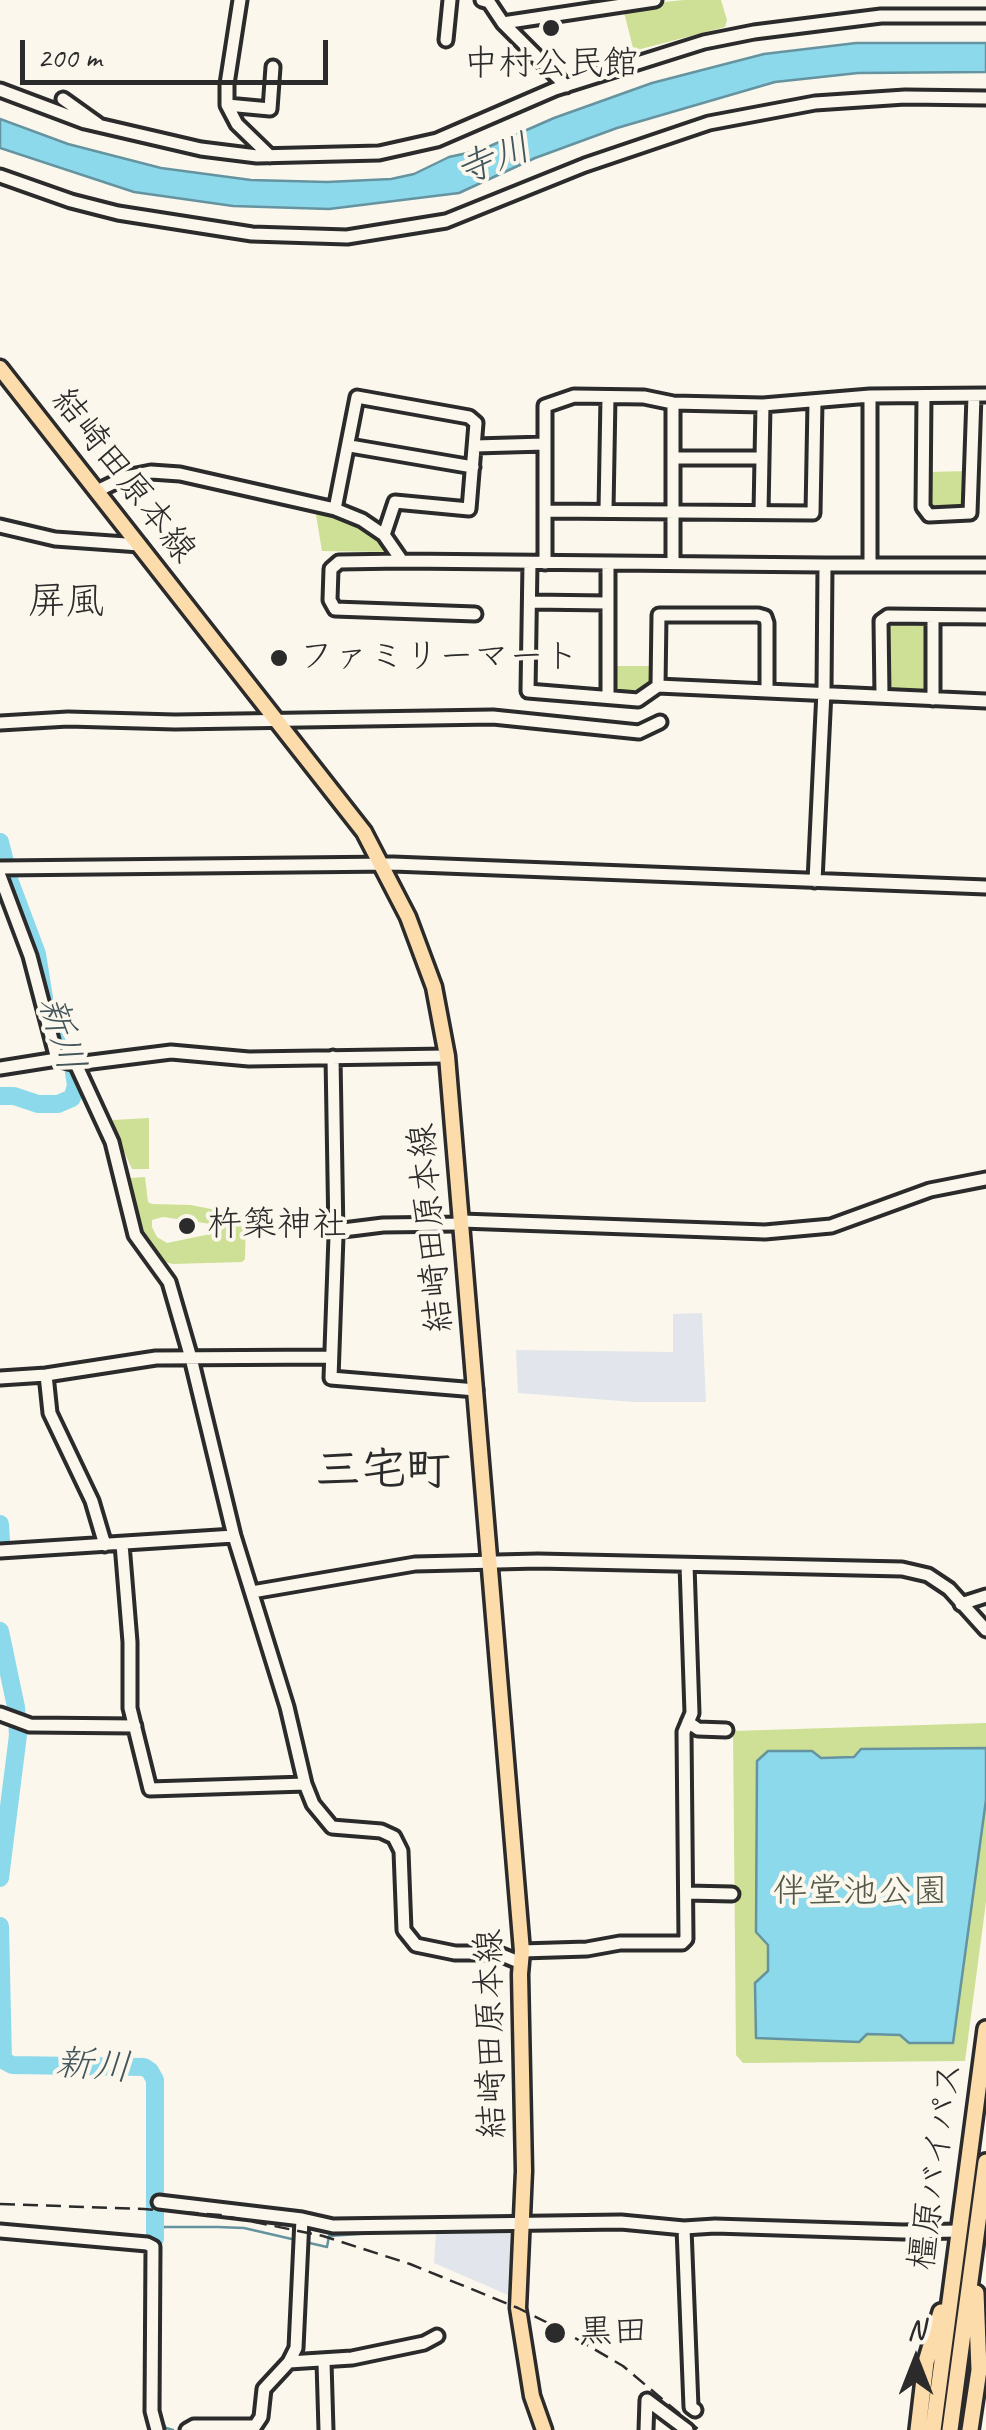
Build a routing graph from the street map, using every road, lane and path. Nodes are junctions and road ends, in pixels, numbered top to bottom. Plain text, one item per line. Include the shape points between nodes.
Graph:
1 (240, 0) edge
2 (450, 0) edge
3 (482, 0) edge
4 (654, 0) edge
5 (983, 14) edge
6 (502, 23) junction
7 (446, 40) dead end
8 (273, 67) dead end
9 (566, 86) junction
10 (0, 90) edge
11 (986, 98) edge
12 (63, 99) dead end
13 (227, 104) junction
14 (101, 126) junction
15 (270, 156) junction
16 (0, 176) edge
17 (0, 368) edge
18 (870, 396) junction
19 (924, 396) junction
20 (980, 396) edge
21 (608, 397) junction
22 (815, 402) junction
23 (673, 403) junction
24 (762, 405) junction
25 (545, 444) junction
26 (350, 446) junction
27 (476, 446) junction
28 (674, 458) junction
29 (760, 458) junction
30 (473, 467) junction
31 (97, 491) junction
32 (335, 508) junction
33 (606, 510) junction
34 (544, 511) junction
35 (672, 511) junction
36 (761, 512) junction
37 (0, 526) edge
38 (384, 535) junction
39 (140, 545) junction
40 (402, 561) junction
41 (545, 562) junction
42 (530, 563) junction
43 (608, 563) junction
44 (673, 563) junction
45 (870, 564) junction
46 (986, 564) edge
47 (825, 565) junction
48 (530, 602) junction
49 (608, 604) junction
50 (475, 614) dead end
51 (934, 617) junction
52 (986, 617) edge
53 (658, 686) junction
54 (767, 688) junction
55 (824, 691) junction
56 (882, 695) junction
57 (608, 698) junction
58 (933, 699) junction
59 (986, 701) edge
60 (277, 719) junction
61 (660, 722) dead end
62 (0, 723) edge
63 (383, 864) junction
64 (3, 870) edge
65 (816, 882) junction
66 (986, 887) edge
67 (447, 1056) junction
68 (333, 1057) junction
69 (57, 1059) junction
70 (76, 1064) junction
71 (0, 1068) edge
72 (986, 1179) edge
73 (462, 1221) junction
74 (336, 1231) junction
75 (331, 1357) junction
76 (192, 1358) junction
77 (46, 1375) junction
78 (0, 1378) edge
79 (476, 1390) junction
80 (234, 1536) junction
81 (122, 1544) junction
82 (104, 1545) junction
83 (0, 1551) edge
84 (492, 1564) junction
85 (687, 1566) junction
86 (252, 1592) junction
87 (986, 1596) edge
88 (961, 1604) junction
89 (986, 1630) edge
90 (0, 1714) edge
91 (688, 1722) junction
92 (135, 1726) junction
93 (726, 1730) dead end
94 (304, 1784) junction
95 (687, 1893) junction
96 (732, 1894) dead end
97 (522, 1957) junction
98 (986, 2029) edge
99 (986, 2059) edge
100 (986, 2162) edge
101 (986, 2187) edge
102 (159, 2202) dead end
103 (302, 2219) junction
104 (520, 2224) junction
105 (983, 2229) edge
106 (0, 2231) edge
107 (684, 2231) junction
108 (959, 2231) junction
109 (954, 2267) junction
110 (975, 2274) junction
111 (436, 2336) dead end
112 (288, 2362) junction
113 (324, 2362) junction
114 (695, 2410) dead end
115 (246, 2428) edge
116 (682, 2428) edge
117 (156, 2430) edge
118 (188, 2430) edge
119 (326, 2430) edge
120 (544, 2430) edge
121 (646, 2430) edge
122 (918, 2430) edge
123 (934, 2430) edge
124 (952, 2430) edge
125 (970, 2430) edge

1 - 13 street
2 - 7 street
3 - 6 street
4 - 6 street
5 - 9 street via 881,16 754,32
6 - 9 street
8 - 13 street via 270,108
9 - 15 street via 438,140 379,154
10 - 14 street
11 - 16 street via 815,104 708,124 585,164 446,221 348,236 252,234 118,213
12 - 14 street
13 - 15 street via 237,124
14 - 15 street via 201,149
17 - 31 main road, 結崎田原本線
18 - 19 street
18 - 22 street
18 - 45 street
19 - 20 street
19 - 20 street via 923,506 929,515 970,513
21 - 23 street
21 - 25 street via 574,396 544,406
21 - 33 street
22 - 24 street
22 - 36 street via 812,513
23 - 24 street
23 - 28 street
24 - 29 street
25 - 27 street
25 - 34 street
26 - 27 street via 357,397 469,417 476,423
26 - 30 street
26 - 32 street
27 - 30 street
28 - 29 street
28 - 35 street
29 - 36 street
30 - 38 street via 470,509 395,502
31 - 32 street via 138,474 180,474
31 - 39 main road, 結崎田原本線
32 - 38 street
33 - 34 street
33 - 35 street
34 - 41 street
35 - 36 street
35 - 44 street
37 - 39 street via 55,539
38 - 40 street
39 - 60 main road, 結崎田原本線
40 - 42 street
40 - 50 street via 339,562 332,570 335,609
41 - 42 street
41 - 43 street
42 - 48 street
43 - 44 street
43 - 49 street
44 - 47 street
45 - 46 street
45 - 47 street
47 - 55 street
48 - 49 street
48 - 57 street via 528,691
49 - 57 street
51 - 52 street
51 - 56 street via 881,621
51 - 58 street
53 - 54 street
53 - 54 street via 659,615 758,615 767,622
53 - 57 street via 638,700
54 - 55 street
55 - 56 street
55 - 65 street
56 - 58 street
58 - 59 street
60 - 61 street via 493,718 639,732
60 - 62 street
60 - 63 main road, 結崎田原本線
63 - 64 street
63 - 65 street
63 - 67 main road, 結崎田原本線 via 434,987
64 - 69 street
65 - 66 street
67 - 68 street
67 - 73 main road, 結崎田原本線
68 - 70 street via 171,1052
68 - 74 street
69 - 70 street
69 - 71 street
70 - 76 street via 112,1142 135,1234 168,1282
72 - 73 street via 930,1190 830,1226 765,1232
73 - 74 street
73 - 79 main road, 結崎田原本線
74 - 75 street
75 - 76 street
75 - 79 street via 331,1378
76 - 77 street
76 - 80 street
77 - 78 street
77 - 82 street via 50,1414 92,1501
79 - 84 main road, 結崎田原本線
80 - 81 street
80 - 86 street
81 - 82 street
81 - 92 street
82 - 83 street
84 - 85 street
84 - 86 street via 415,1564
84 - 97 main road, 結崎田原本線
85 - 88 street via 902,1569 928,1575
85 - 91 street
86 - 94 street
87 - 88 street
88 - 89 street
90 - 92 street via 30,1725
91 - 93 street via 698,1730
91 - 95 street
92 - 94 street via 150,1788
94 - 97 street via 332,1826 382,1830 394,1838 401,1851 404,1930 416,1945
95 - 96 street
95 - 97 street via 682,1942
97 - 104 main road, 結崎田原本線
98 - 108 highway, 橿原バイパス
99 - 123 highway
100 - 124 highway
101 - 105 highway, 橿原バイパス
102 - 103 street
103 - 104 street via 334,2226
103 - 112 street via 296,2348
104 - 107 street via 621,2222
104 - 120 main road, 結崎田原本線 via 520,2327
105 - 110 highway, 橿原バイパス
106 - 117 street via 152,2248
107 - 108 street
107 - 114 street
108 - 109 highway, 橿原バイパス
109 - 122 highway via 926,2362
109 - 123 highway, 橿原バイパス
110 - 124 highway, 橿原バイパス
110 - 125 highway via 979,2370
111 - 113 street
112 - 113 street
112 - 115 street via 264,2389 261,2417
113 - 119 street
115 - 118 street
116 - 121 street via 647,2400

